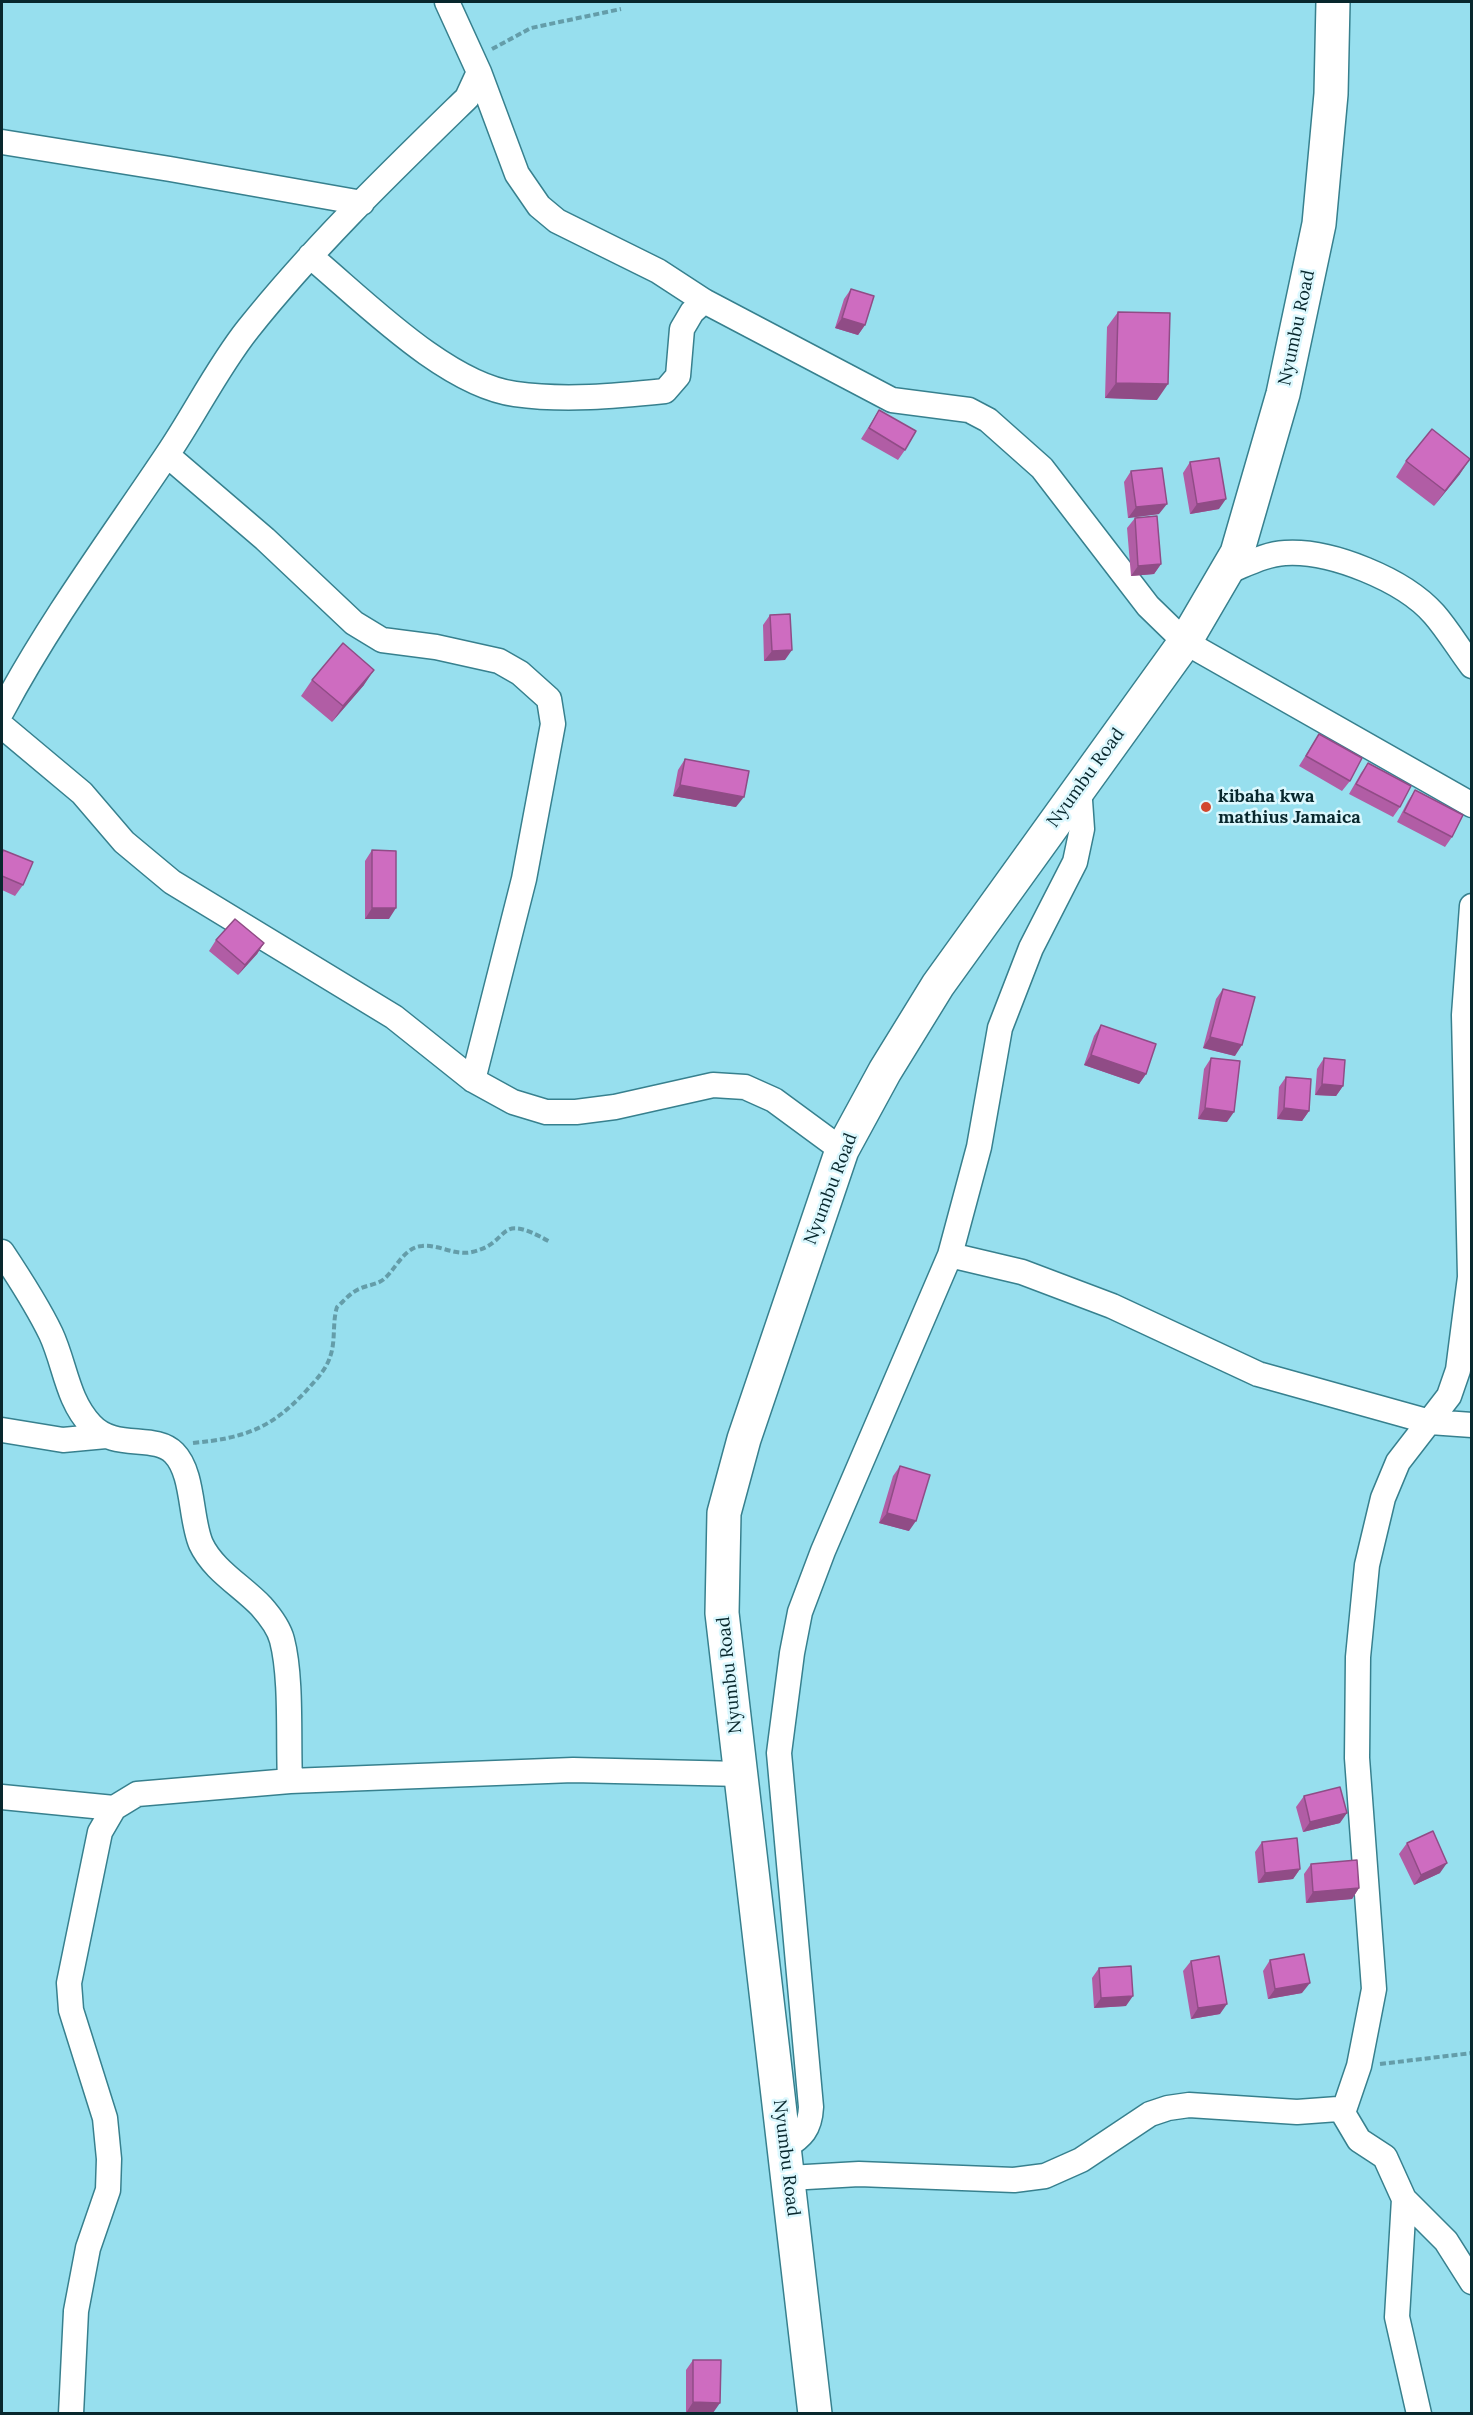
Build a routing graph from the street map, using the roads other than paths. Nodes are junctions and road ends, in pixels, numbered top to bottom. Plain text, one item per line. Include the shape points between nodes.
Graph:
1 (447, 2) edge
2 (1333, 2) edge
3 (477, 67) junction
4 (2, 142) edge
5 (362, 203) junction
6 (310, 256) junction
7 (704, 301) junction
8 (167, 455) junction
9 (1229, 571) junction
10 (1185, 642) junction
11 (1472, 666) edge
12 (2, 711) edge
13 (2, 726) edge
14 (1079, 786) junction
15 (1472, 805) edge
16 (1472, 906) edge
17 (473, 1080) junction
18 (842, 1150) junction
19 (2, 1252) edge
20 (950, 1255) junction
21 (1430, 1422) junction
22 (1472, 1425) edge
23 (2, 1430) edge
24 (105, 1437) junction
25 (741, 1774) junction
26 (290, 1781) junction
27 (2, 1797) edge
28 (114, 1808) junction
29 (1343, 2113) junction
30 (786, 2163) junction
31 (1404, 2199) junction
32 (1472, 2282) edge
33 (71, 2414) edge
34 (815, 2414) edge
35 (1419, 2414) edge

1 - 3 street
2 - 9 street, Nyumbu Road via 1331,94 1319,224 1283,394
3 - 5 street via 467,98
3 - 7 street via 517,174 539,206 557,220 658,272
4 - 5 street
5 - 6 street
6 - 7 street via 434,359 474,382 513,394 586,399 665,391 678,376 682,329
6 - 8 street via 246,331
7 - 10 street via 892,400 969,410 988,420 1042,468 1148,606
8 - 12 street via 30,658
8 - 17 street via 265,539 354,623 382,640 499,661 520,673 549,699 553,724 524,879
9 - 10 street, Nyumbu Road
9 - 11 street via 1284,553 1312,554 1345,562 1404,588 1434,613
10 - 14 street, Nyumbu Road
10 - 15 street
13 - 17 street via 82,793 124,842 172,882 394,1017
14 - 18 street, Nyumbu Road via 938,986
14 - 20 street via 1082,829 1075,862 1031,948 1000,1028 979,1147
16 - 21 street via 1464,1015 1470,1277 1458,1370 1449,1396
17 - 18 street via 513,1102 546,1112 615,1107 713,1085 746,1087 774,1100
18 - 25 street, Nyumbu Road via 744,1439 724,1513 722,1613
19 - 24 street via 30,1294 51,1336 76,1405
20 - 21 street via 1022,1272 1112,1306 1258,1374
20 - 30 street via 823,1551 800,1612 792,1653 779,1753 811,2107 810,2123
21 - 22 street
21 - 29 street via 1398,1462 1383,1498 1367,1565 1358,1657 1358,1758 1374,1989 1359,2066
23 - 24 street via 63,1440
24 - 26 street via 165,1446 181,1462 201,1544 217,1566 261,1606 282,1639
25 - 26 street via 573,1770
25 - 30 street, Nyumbu Road
26 - 28 street via 137,1794
27 - 28 street
28 - 33 street via 100,1832 69,1983 71,2010 105,2118 109,2159 108,2190 88,2248 76,2311
29 - 30 street via 1338,2109 1297,2112 1189,2104 1168,2108 1150,2114 1081,2160 1045,2176 1014,2180 859,2174
29 - 31 street via 1359,2140 1385,2157
30 - 34 street, Nyumbu Road
31 - 32 street via 1446,2241
31 - 35 street via 1397,2317

